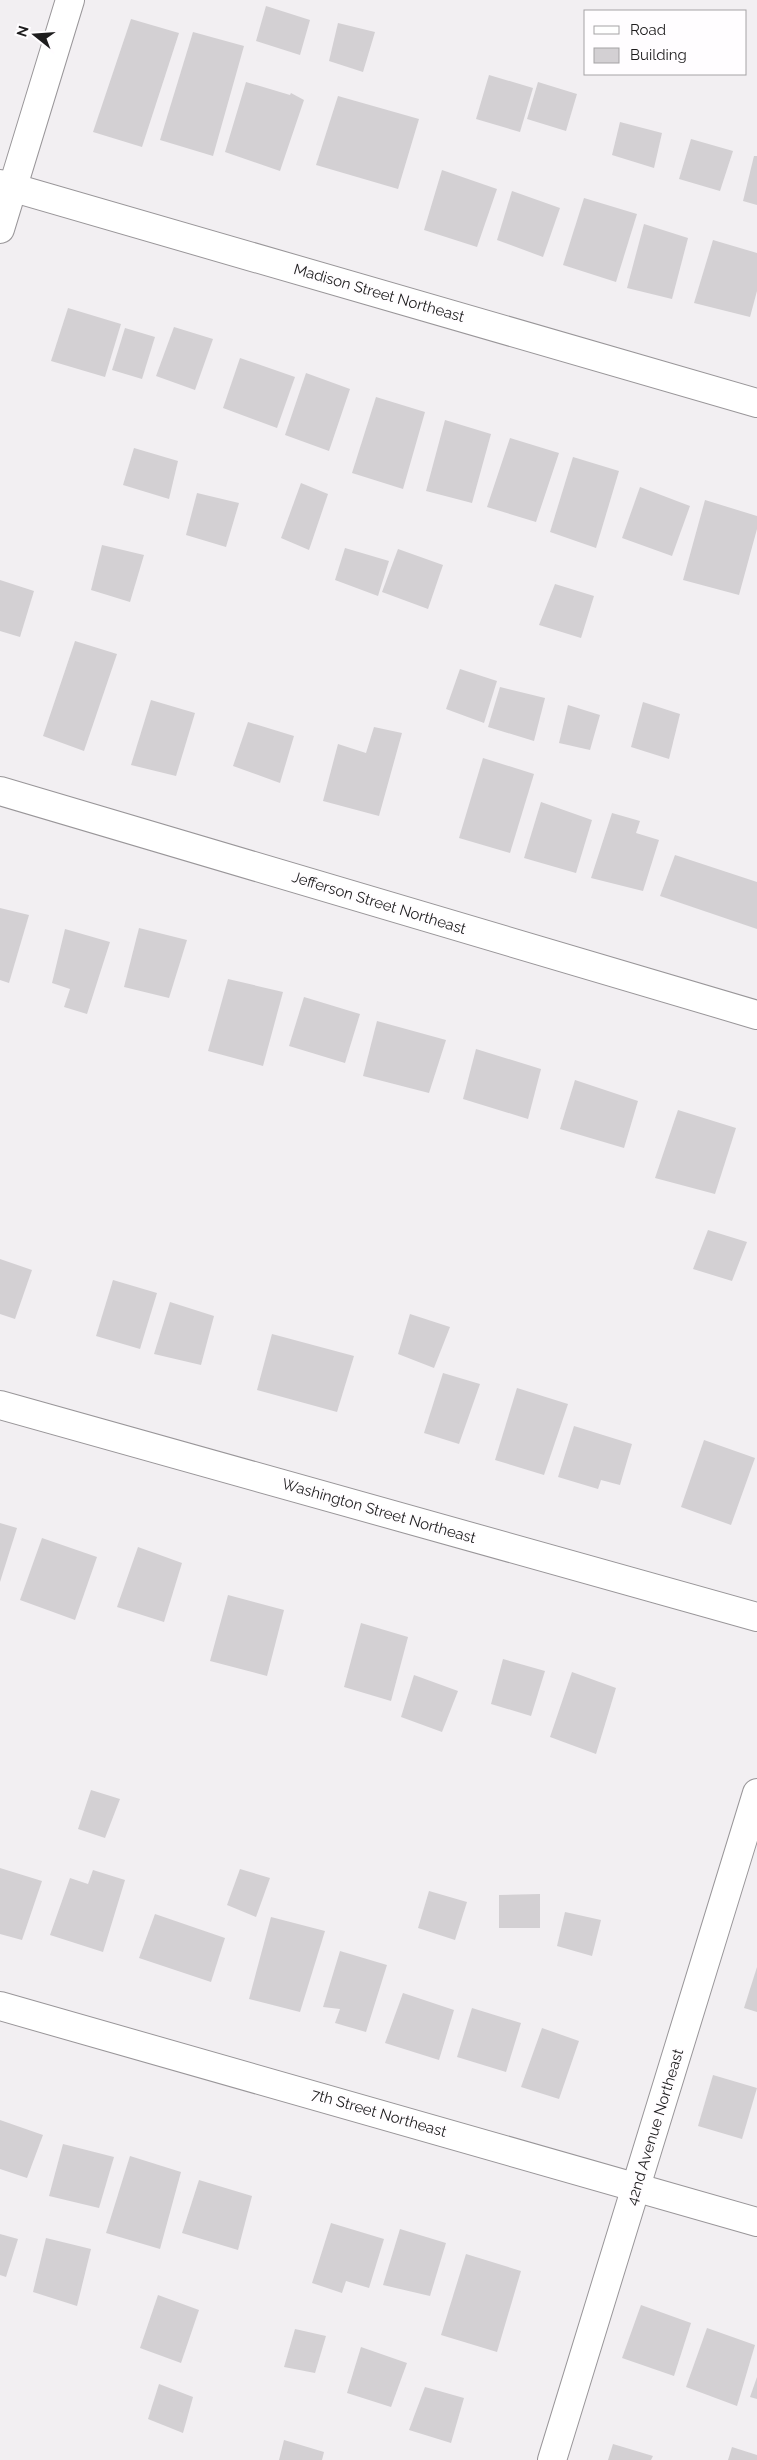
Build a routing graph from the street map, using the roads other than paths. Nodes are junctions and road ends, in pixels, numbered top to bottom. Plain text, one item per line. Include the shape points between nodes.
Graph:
1 (70, 0) edge
2 (6, 186) edge
3 (0, 229) edge
4 (757, 403) edge
5 (0, 791) edge
6 (757, 1015) edge
7 (0, 1405) edge
8 (757, 1617) edge
9 (757, 1793) edge
10 (0, 2006) edge
11 (637, 2186) junction
12 (757, 2222) edge
13 (552, 2460) edge

1 - 2 street
2 - 3 street
2 - 4 street, Madison Street Northeast
5 - 6 street, Jefferson Street Northeast
7 - 8 street, Washington Street Northeast
9 - 11 street, 42nd Avenue Northeast
10 - 11 street, 7th Street Northeast
11 - 12 street, 7th Street Northeast
11 - 13 street, 42nd Avenue Northeast

